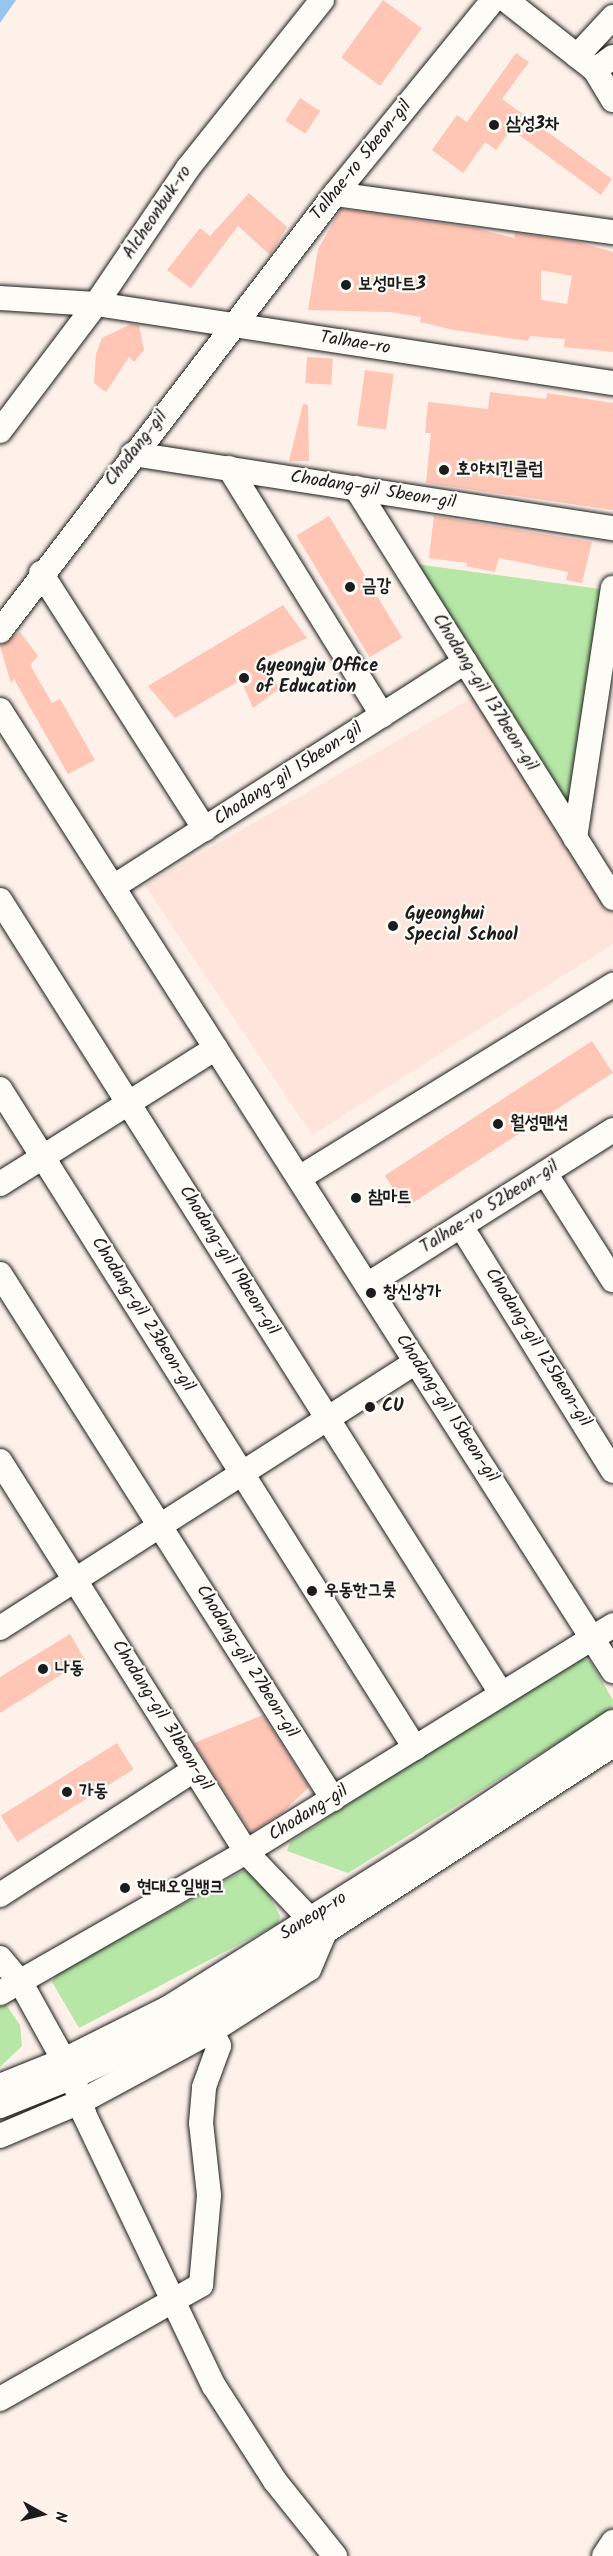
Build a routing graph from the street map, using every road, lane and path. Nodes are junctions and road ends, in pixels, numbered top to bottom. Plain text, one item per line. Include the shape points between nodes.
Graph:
1 (322, 0) edge
2 (493, 0) edge
3 (506, 0) edge
4 (613, 17) edge
5 (595, 61) edge
6 (613, 100) edge
7 (334, 194) junction
8 (613, 232) edge
9 (0, 298) edge
10 (96, 304) junction
11 (234, 325) junction
12 (613, 383) edge
13 (0, 431) edge
14 (133, 454) junction
15 (229, 468) junction
16 (356, 488) junction
17 (613, 528) edge
18 (41, 573) junction
19 (613, 588) edge
20 (0, 631) edge
21 (465, 662) junction
22 (598, 684) junction
23 (613, 709) edge
24 (0, 710) edge
25 (382, 715) junction
26 (205, 829) junction
27 (575, 838) junction
28 (113, 887) junction
29 (613, 898) edge
30 (0, 900) edge
31 (613, 985) edge
32 (216, 1048) junction
33 (0, 1089) edge
34 (129, 1104) junction
35 (613, 1130) edge
36 (42, 1157) junction
37 (545, 1173) junction
38 (298, 1178) junction
39 (0, 1184) edge
40 (461, 1226) junction
41 (0, 1274) edge
42 (613, 1280) edge
43 (367, 1285) junction
44 (416, 1362) junction
45 (328, 1419) junction
46 (1, 1466) edge
47 (613, 1471) edge
48 (242, 1473) junction
49 (160, 1526) junction
50 (75, 1580) junction
51 (613, 1625) edge
52 (0, 1628) edge
53 (592, 1639) junction
54 (613, 1671) edge
55 (501, 1694) junction
56 (613, 1722) edge
57 (613, 1745) edge
58 (415, 1748) junction
59 (194, 1770) junction
60 (333, 1799) junction
61 (246, 1852) junction
62 (0, 1895) edge
63 (317, 1927) junction
64 (0, 1958) edge
65 (11, 1988) edge
66 (212, 2031) junction
67 (68, 2069) junction
68 (0, 2086) edge
69 (80, 2102) junction
70 (0, 2106) edge
71 (0, 2136) edge
72 (171, 2301) junction
73 (0, 2399) edge
74 (613, 2542) edge
75 (335, 2556) edge
76 (604, 2556) edge

1 - 10 street, Alcheonbuk-ro via 188,168
2 - 7 street, Talhae-ro 5beon-gil
3 - 5 street
4 - 5 street
5 - 6 street
7 - 8 street
7 - 11 street, Talhae-ro 5beon-gil
9 - 10 street, Talhae-ro
10 - 11 street, Talhae-ro
10 - 13 street, Alcheonbuk-ro
11 - 12 street, Talhae-ro
11 - 14 street, Chodang-gil
14 - 15 street, Chodang-gil 5beon-gil
14 - 18 street, Chodang-gil
15 - 16 street, Chodang-gil 5beon-gil
15 - 25 street
16 - 17 street, Chodang-gil 5beon-gil
16 - 21 street, Chodang-gil 137beon-gil
18 - 20 street, Chodang-gil
18 - 26 street
19 - 22 street
21 - 25 street, Chodang-gil 15beon-gil
21 - 27 street, Chodang-gil 137beon-gil
22 - 23 street
22 - 27 street
24 - 28 street, Chodang-gil 15beon-gil
25 - 26 street, Chodang-gil 15beon-gil
26 - 28 street, Chodang-gil 15beon-gil
27 - 29 street, Chodang-gil 137beon-gil
28 - 32 street, Chodang-gil 15beon-gil
30 - 34 street, Chodang-gil 19beon-gil
31 - 38 street
32 - 34 street
32 - 38 street, Chodang-gil 15beon-gil
33 - 36 street, Chodang-gil 23beon-gil
34 - 36 street
34 - 45 street, Chodang-gil 19beon-gil
35 - 37 street, Talhae-ro 52beon-gil
36 - 39 street
36 - 48 street, Chodang-gil 23beon-gil
37 - 40 street, Talhae-ro 52beon-gil
37 - 42 street
38 - 43 street, Chodang-gil 15beon-gil
40 - 43 street, Talhae-ro 52beon-gil
40 - 47 street, Chodang-gil 125beon-gil
41 - 49 street, Chodang-gil 27beon-gil
43 - 44 street, Chodang-gil 15beon-gil
44 - 45 street
44 - 53 street, Chodang-gil 15beon-gil
45 - 48 street
45 - 55 street, Chodang-gil 19beon-gil
46 - 50 street, Chodang-gil 31beon-gil
48 - 49 street
48 - 58 street, Chodang-gil 23beon-gil
49 - 50 street
49 - 60 street, Chodang-gil 27beon-gil
50 - 52 street
50 - 59 street, Chodang-gil 31beon-gil
51 - 53 street, Chodang-gil
53 - 54 street, Chodang-gil 15beon-gil
53 - 55 street, Chodang-gil
55 - 58 street, Chodang-gil
56 - 63 street, Saneop-ro
57 - 63 street, Saneop-ro
58 - 60 street, Chodang-gil
59 - 61 street, Chodang-gil 31beon-gil
59 - 62 street
60 - 61 street, Chodang-gil
61 - 63 street, Chodang-gil 31beon-gil
61 - 65 street, Chodang-gil
63 - 66 street via 309,1969
63 - 67 street, Saneop-ro via 178,2027
64 - 65 street
65 - 67 street
66 - 69 street
66 - 72 street via 219,2046 204,2086 201,2123 209,2195 203,2276 201,2285
67 - 68 street, Saneop-ro
67 - 69 street
67 - 70 street, Saneop-ro
69 - 71 street
69 - 72 street
72 - 73 street
72 - 75 street via 214,2386 247,2438 275,2481
74 - 76 street

